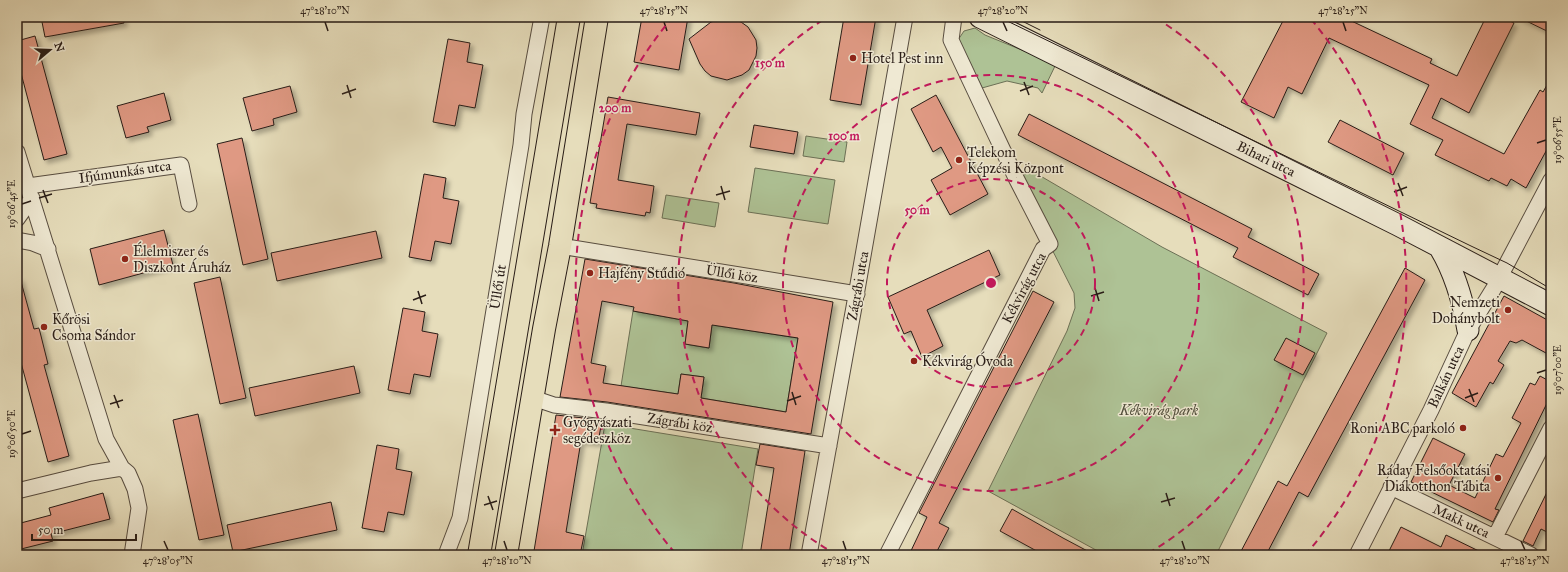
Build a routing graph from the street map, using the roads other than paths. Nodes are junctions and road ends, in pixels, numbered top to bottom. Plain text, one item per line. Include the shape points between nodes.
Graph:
1 (542, 17) edge
2 (569, 17) edge
3 (597, 17) edge
4 (905, 17) edge
5 (954, 17) edge
6 (980, 17) edge
7 (17, 152) edge
8 (1551, 180) edge
9 (30, 192) junction
10 (189, 204) dead end
11 (17, 219) edge
12 (17, 240) edge
13 (560, 246) junction
14 (1440, 248) junction
15 (48, 249) junction
16 (1499, 278) junction
17 (857, 294) junction
18 (1551, 305) edge
19 (1468, 330) junction
20 (533, 398) junction
21 (1551, 428) edge
22 (106, 439) junction
23 (829, 446) junction
24 (1546, 449) edge
25 (122, 468) junction
26 (92, 473) junction
27 (1390, 487) junction
28 (17, 491) edge
29 (1495, 537) junction
30 (132, 555) edge
31 (446, 555) edge
32 (479, 555) edge
33 (506, 555) edge
34 (809, 555) edge
35 (887, 555) edge
36 (1357, 555) edge
37 (1531, 555) edge

1 - 31 street, Üllői út via 524,114 460,518
2 - 32 main road, Üllői út
3 - 13 main road
4 - 17 street, Zágrábi utca
5 - 35 street, Kékvirág utca via 951,40 1050,244 1043,249
6 - 14 street, Bihari utca
7 - 9 street
8 - 16 street, Balkán utca
9 - 10 street, Ifjúmunkás utca via 181,165
9 - 11 street
9 - 15 street
12 - 15 street
13 - 17 street, Üllői köz
13 - 20 main road
14 - 16 street, Bihari utca
14 - 19 street via 1451,266 1463,303
15 - 22 street
16 - 18 street, Bihari utca
16 - 19 street, Balkán utca
17 - 23 street, Zágrábi utca
19 - 27 street, Balkán utca via 1431,410
20 - 23 street, Zágrábi köz via 554,405
20 - 33 main road
21 - 24 street
22 - 25 street
22 - 26 street via 103,459
23 - 34 street, Zágrábi utca
24 - 29 street
25 - 26 street
25 - 30 street via 128,473 135,489 138,508
26 - 28 street
27 - 29 street, Makk utca
27 - 36 street, Balkán utca
29 - 37 street, Makk utca

